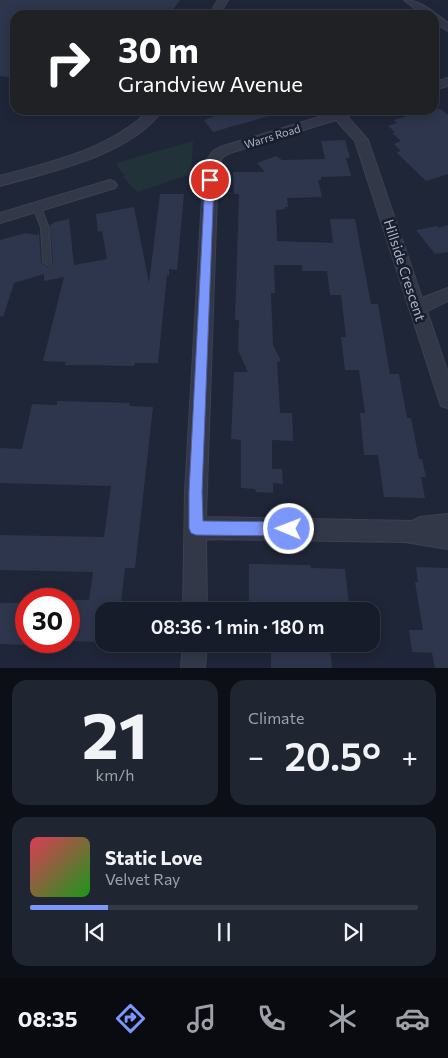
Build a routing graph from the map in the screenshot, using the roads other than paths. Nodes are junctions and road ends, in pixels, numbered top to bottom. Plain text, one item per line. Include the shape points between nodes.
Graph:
1 (409, 0) edge
2 (423, 10) edge
3 (136, 115) edge
4 (152, 115) edge
5 (334, 115) edge
6 (345, 115) edge
7 (0, 171) edge
8 (0, 181) edge
9 (110, 185) dead end
10 (37, 207) junction
11 (0, 218) edge
12 (47, 262) dead end
13 (448, 294) edge
14 (417, 308) junction
15 (448, 400) edge
16 (448, 525) edge
17 (196, 528) junction
18 (405, 531) junction
19 (448, 538) edge
20 (195, 602) edge
21 (194, 652) edge
22 (193, 668) edge

1 - 2 street
3 - 7 street via 96,142
4 - 8 street via 134,131 107,146
5 - 17 street, Warrs Road via 218,154 211,164
6 - 14 street, Hillside Crescent via 361,140
9 - 10 street
10 - 11 street
10 - 12 lane via 45,228
13 - 14 street
14 - 15 street, Hillside Crescent
16 - 18 street
17 - 18 street
17 - 20 street
18 - 19 street
21 - 22 street

